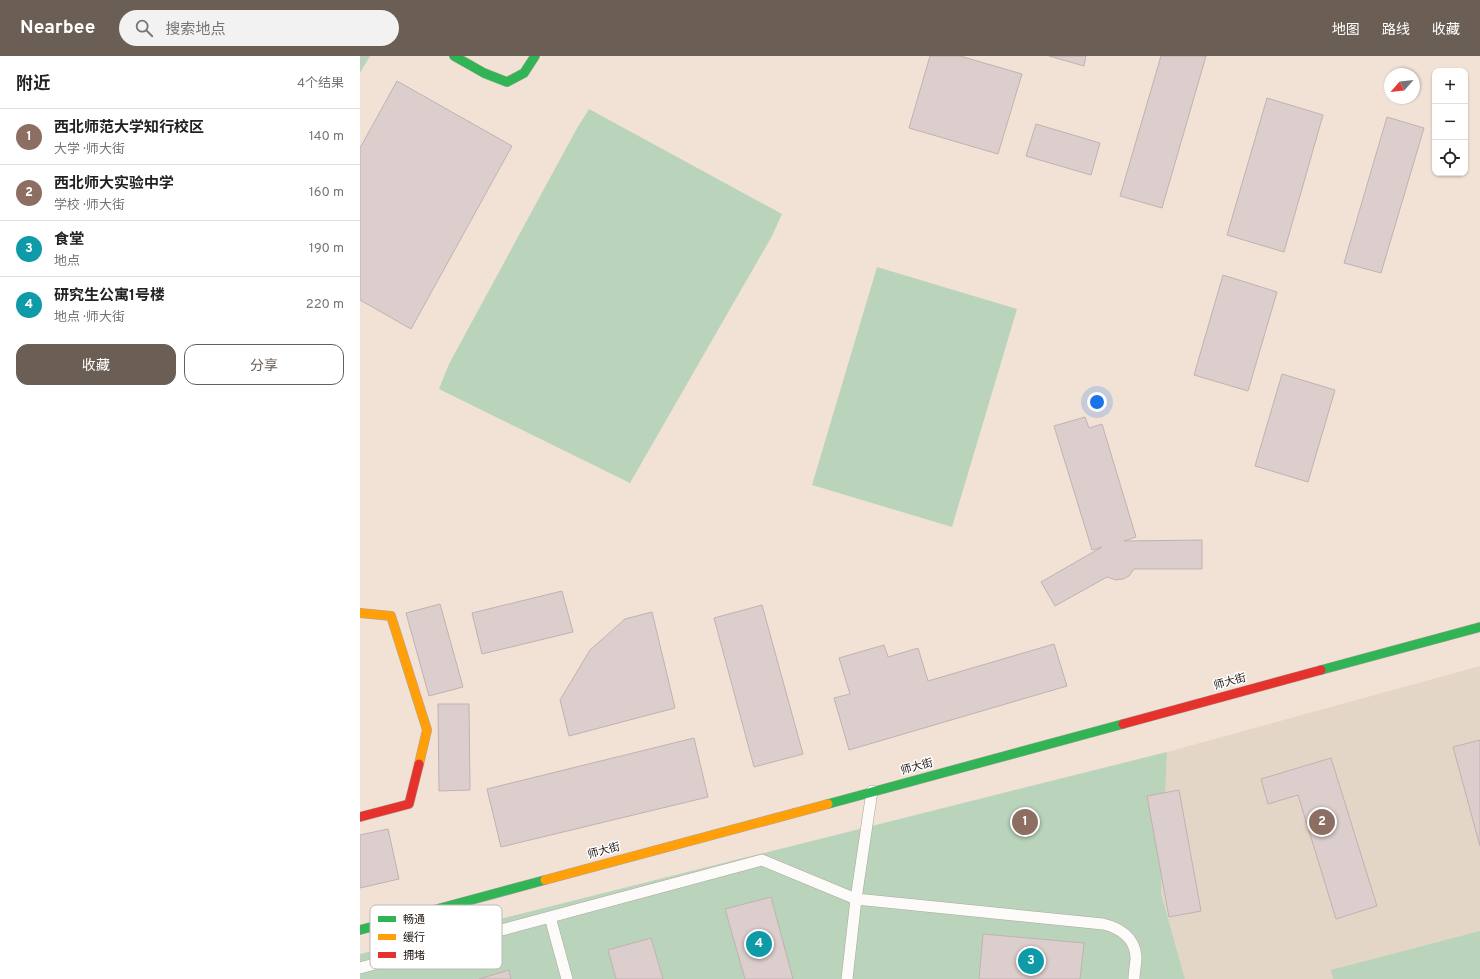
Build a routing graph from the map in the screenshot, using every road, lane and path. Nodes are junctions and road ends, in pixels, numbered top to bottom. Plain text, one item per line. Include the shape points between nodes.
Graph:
1 (454, 56) edge
2 (535, 56) edge
3 (360, 613) edge
4 (1480, 627) edge
5 (872, 791) junction
6 (360, 817) edge
7 (856, 899) junction
8 (452, 905) edge
9 (550, 917) junction
10 (370, 927) edge
11 (360, 930) edge
12 (502, 930) edge
13 (370, 965) edge
14 (360, 968) edge
15 (567, 979) edge
16 (847, 979) edge
17 (1134, 979) edge

1 - 2 street via 484,73 507,82 524,73
3 - 6 street via 391,616 427,730 409,804
4 - 5 street, 师大街
5 - 7 lane
5 - 8 street, 师大街
7 - 9 lane via 762,860
7 - 16 lane
7 - 17 lane via 1113,926 1122,931 1134,947
9 - 12 lane
9 - 15 lane
10 - 11 street, 师大街
13 - 14 lane

